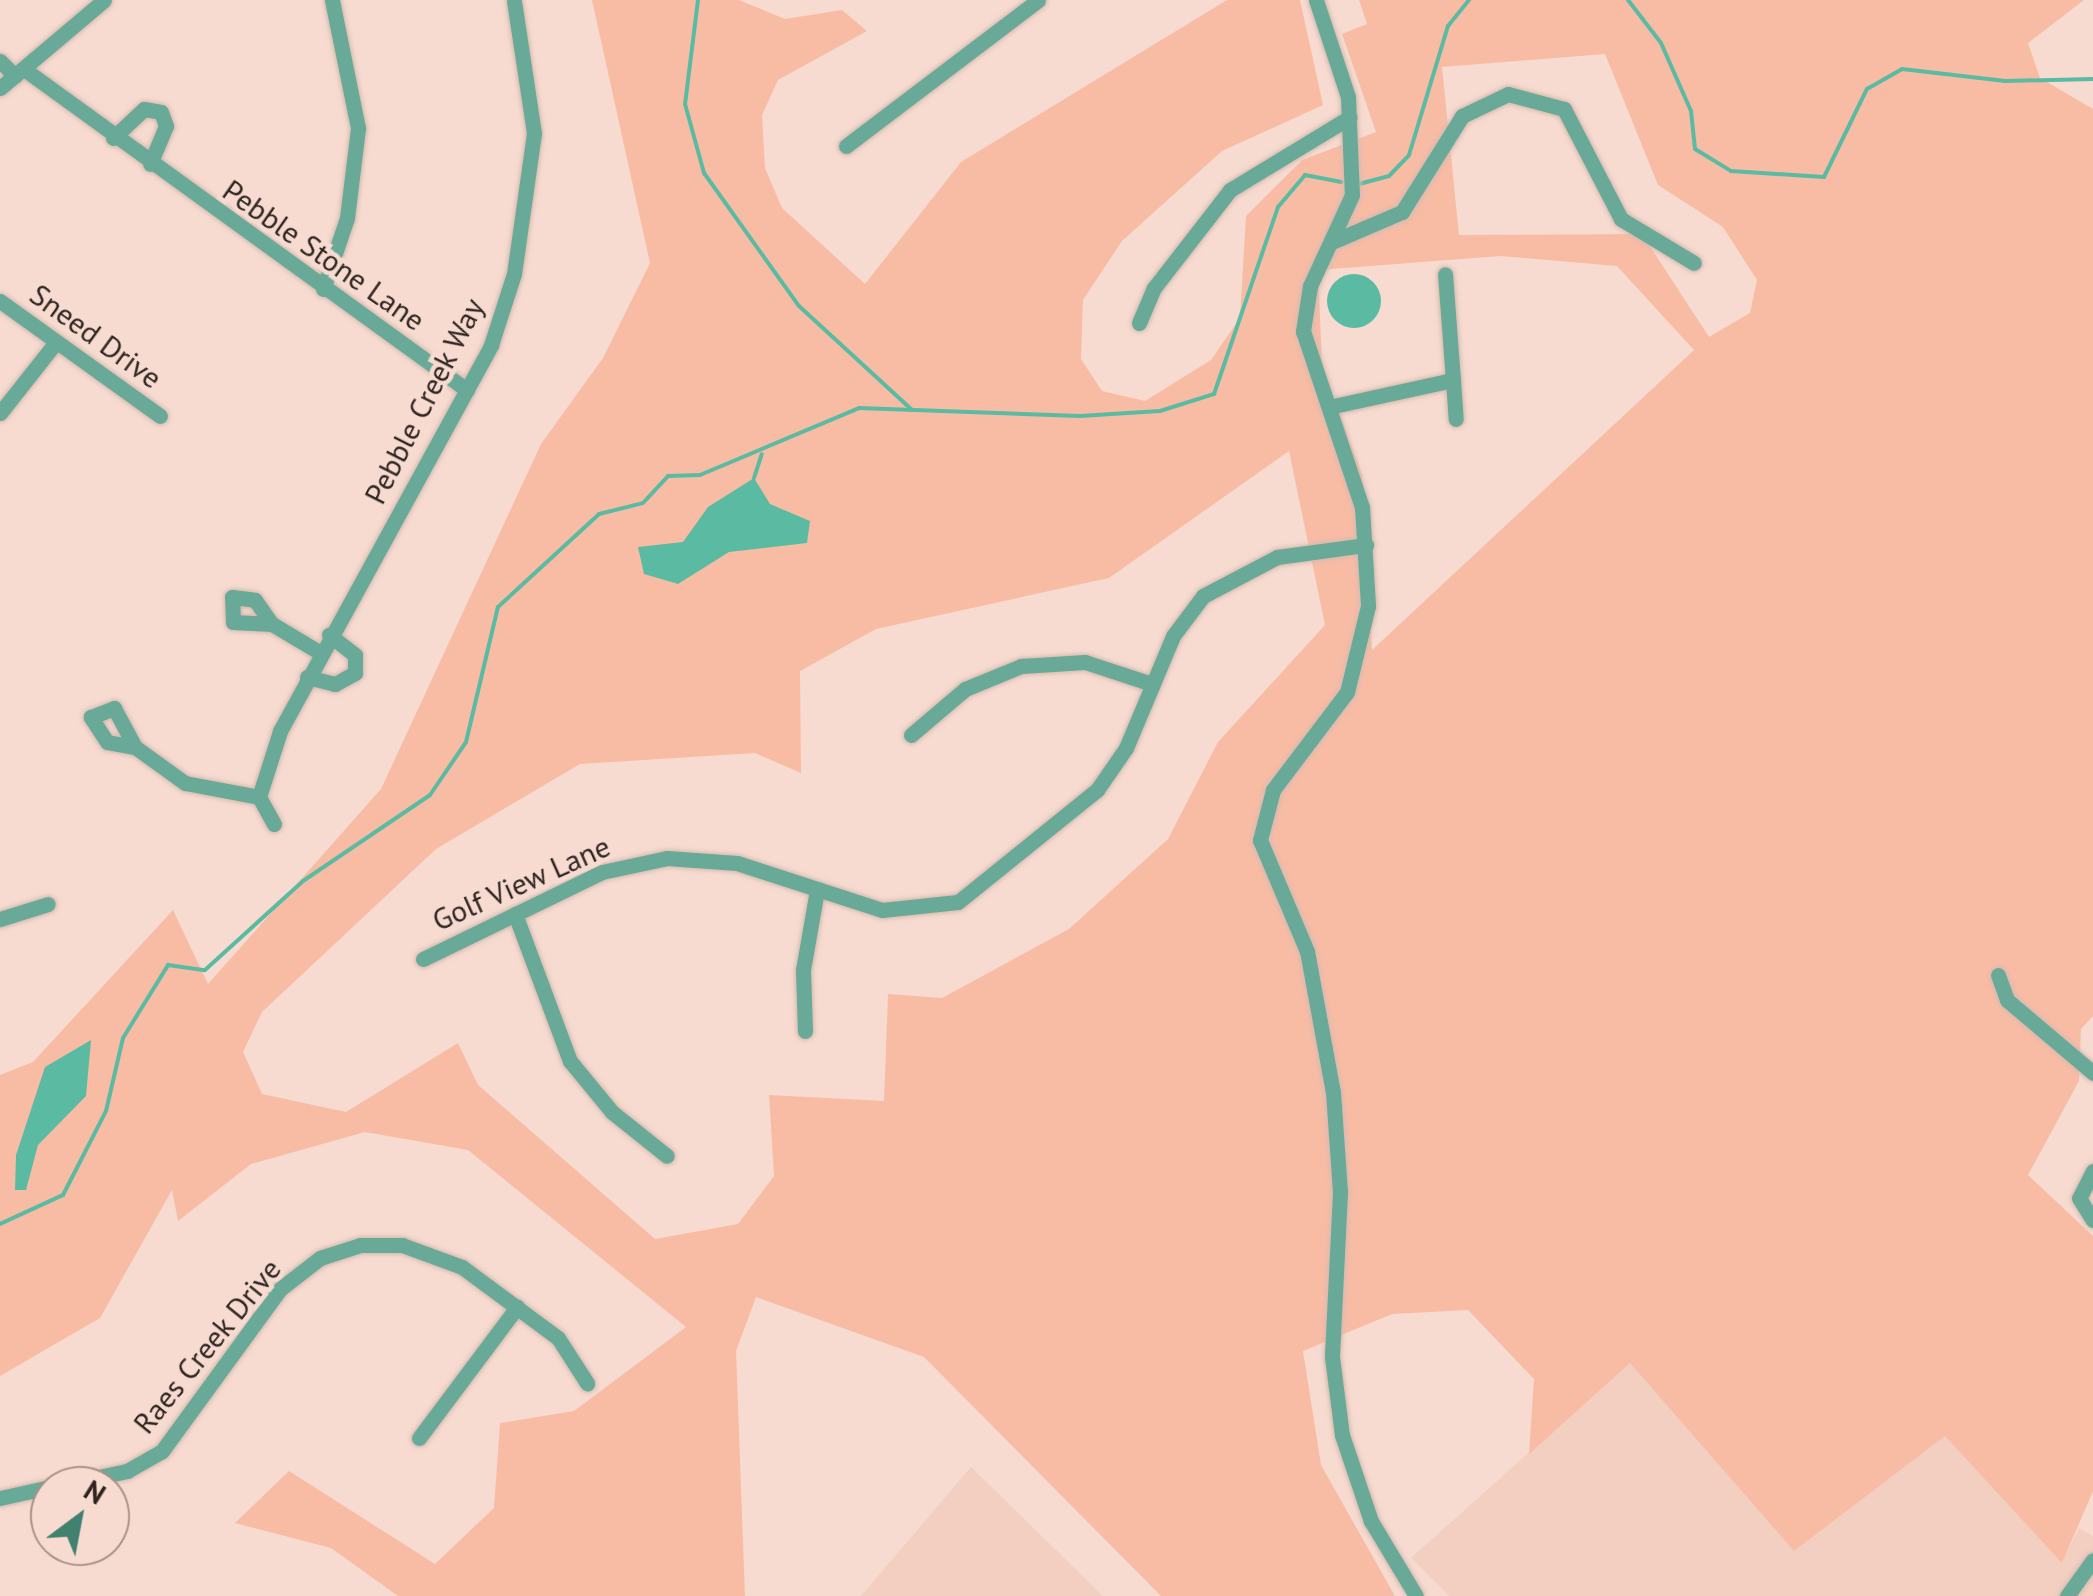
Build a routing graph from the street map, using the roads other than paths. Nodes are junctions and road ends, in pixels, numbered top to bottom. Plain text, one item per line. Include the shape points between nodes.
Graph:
1 (104, 0) edge
2 (332, 0) edge
3 (514, 0) edge
4 (1038, 0) edge
5 (1316, 0) edge
6 (0, 61) edge
7 (19, 72) junction
8 (0, 88) edge
9 (1350, 117) junction
10 (113, 138) junction
11 (846, 146) dead end
12 (150, 164) junction
13 (1334, 241) junction
14 (1694, 263) dead end
15 (1445, 274) dead end
16 (323, 288) junction
17 (0, 300) edge
18 (1139, 323) dead end
19 (56, 342) junction
20 (1453, 380) junction
21 (467, 390) junction
22 (1329, 408) junction
23 (0, 412) edge
24 (160, 416) dead end
25 (1456, 418) dead end
26 (1366, 545) junction
27 (272, 624) dead end
28 (329, 636) junction
29 (319, 652) junction
30 (308, 677) junction
31 (1152, 684) junction
32 (911, 735) dead end
33 (135, 747) dead end
34 (258, 797) junction
35 (274, 824) dead end
36 (817, 890) junction
37 (48, 904) dead end
38 (515, 914) junction
39 (0, 919) edge
40 (423, 959) dead end
41 (1998, 975) dead end
42 (805, 1032) dead end
43 (2093, 1074) edge
44 (668, 1156) dead end
45 (2093, 1170) edge
46 (2093, 1220) edge
47 (517, 1307) junction
48 (587, 1383) dead end
49 (419, 1438) dead end
50 (130, 1468) edge
51 (30, 1492) edge
52 (0, 1498) edge
53 (2093, 1560) edge
54 (1416, 1596) edge
55 (2067, 1596) edge

1 - 7 street
2 - 16 street via 358,128 347,218
3 - 21 street, Pebble Creek Way via 531,86 531,198 503,312
4 - 11 street
5 - 9 street
6 - 7 street, Pebble Stone Lane
7 - 8 street
7 - 10 street, Pebble Stone Lane
9 - 13 street via 1352,194
9 - 18 street via 1230,190 1154,288
10 - 12 street, Pebble Stone Lane
10 - 12 street via 144,109 161,112 166,126
12 - 16 street, Pebble Stone Lane
13 - 14 street via 1402,212 1462,116 1508,94 1564,109 1621,218
13 - 22 street via 1303,322
15 - 20 street
16 - 21 street, Pebble Stone Lane
17 - 19 street, Sneed Drive
19 - 23 street
19 - 24 street, Sneed Drive
20 - 22 street
20 - 25 street
21 - 28 street, Pebble Creek Way
22 - 26 street
26 - 31 street, Golf View Lane via 1278,557 1226,578 1185,618
26 - 54 street via 1368,606 1356,671 1273,790 1260,840 1308,951 1333,1092 1340,1192 1332,1357 1342,1436 1371,1521
27 - 29 street
28 - 29 street, Pebble Creek Way
28 - 30 street via 355,655 355,674 336,684
29 - 30 street, Pebble Creek Way
30 - 34 street, Pebble Creek Way
31 - 32 street via 1085,662 1021,666 965,689
31 - 36 street, Golf View Lane via 1097,790 973,894 901,912
33 - 34 street via 193,786
34 - 35 street
36 - 38 street, Golf View Lane via 737,862 667,858 602,872
36 - 42 street via 803,970
37 - 39 street
38 - 40 street, Golf View Lane
38 - 44 street via 570,1061 612,1112
41 - 43 street via 2007,1000
45 - 46 street via 2079,1198
47 - 48 street, Raes Creek Drive via 558,1338
47 - 49 street
47 - 50 street, Raes Creek Drive via 428,1250 382,1243 338,1250 280,1289 162,1452
51 - 52 street, Raes Creek Drive
53 - 55 street

